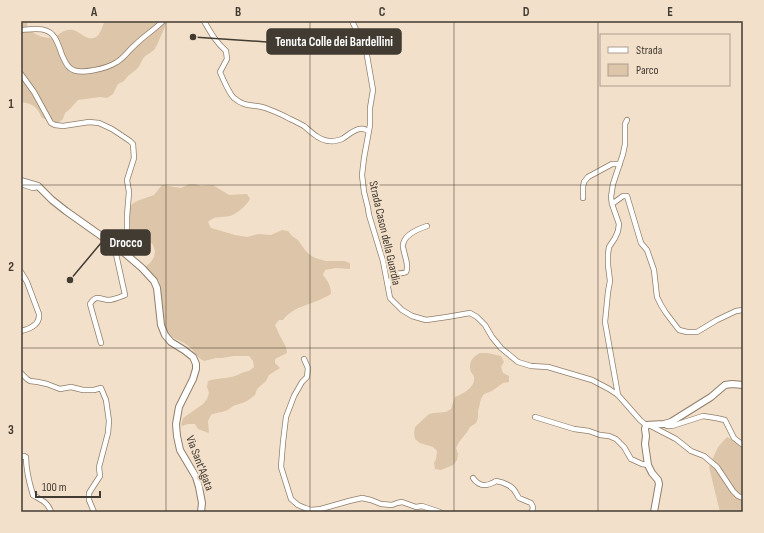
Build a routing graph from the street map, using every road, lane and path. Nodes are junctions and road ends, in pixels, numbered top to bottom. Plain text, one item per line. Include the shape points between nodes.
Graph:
1 (163, 21) edge
2 (204, 21) edge
3 (352, 21) edge
4 (21, 30) edge
5 (21, 74) edge
6 (627, 120) dead end
7 (369, 132) junction
8 (620, 164) junction
9 (21, 181) edge
10 (21, 184) edge
11 (38, 186) junction
12 (583, 198) dead end
13 (612, 204) junction
14 (427, 226) dead end
15 (130, 241) junction
16 (139, 244) dead end
17 (114, 245) junction
18 (121, 250) junction
19 (21, 272) edge
20 (388, 286) junction
21 (743, 310) edge
22 (21, 331) edge
23 (101, 343) dead end
24 (304, 359) dead end
25 (21, 373) edge
26 (743, 385) edge
27 (618, 395) junction
28 (534, 416) dead end
29 (664, 424) junction
30 (647, 425) junction
31 (743, 445) edge
32 (21, 457) edge
33 (648, 465) junction
34 (473, 478) dead end
35 (743, 498) edge
36 (51, 512) edge
37 (94, 512) edge
38 (201, 512) edge
39 (440, 512) edge
40 (532, 512) edge
41 (654, 512) edge

1 - 4 street via 116,63 99,70 84,71 70,68 51,33 36,28
2 - 7 street via 219,45 226,51 227,58 220,72 234,99 246,106 268,108 329,142 341,139 354,130 364,129
3 - 7 street, Strada Cason della Guardia via 366,50 373,90
5 - 15 street via 49,121 54,125 99,123 133,144 134,158 127,180
6 - 8 street
7 - 20 street, Strada Cason della Guardia via 362,176 370,221
8 - 12 street via 607,166 588,177 584,182
8 - 13 street via 612,189
9 - 11 street, Via Sant'Agata
10 - 11 street via 33,188
11 - 17 street, Via Sant'Agata via 62,208
13 - 21 street via 627,196 641,243 647,250 654,270 660,305 680,330 697,332 716,320
13 - 27 street via 619,224 608,254 610,281 605,322
14 - 20 street via 405,238 403,247 406,271 394,274
15 - 16 street via 135,240
15 - 18 street
17 - 18 street, Via Sant'Agata
17 - 23 street via 125,295 109,300 97,298 90,304
18 - 38 street, Via Sant'Agata via 154,281 165,335 195,360 196,369 180,407 176,424 180,450 199,487
19 - 22 street via 39,314 34,326
20 - 27 street, Strada Cason della Guardia via 392,302 412,316 426,320 470,313 477,316 501,348 518,362 585,377
24 - 39 street via 308,368 307,377 294,396 286,417 283,442 281,467 290,499 311,510 362,498 381,504 402,502
25 - 37 street via 30,382 60,389 101,388 106,400 109,421 99,467 100,476 89,493
26 - 29 street via 725,385 702,403
27 - 30 street, Strada Cason della Guardia
28 - 33 street via 616,439 631,459
29 - 30 street
29 - 31 street via 672,426 703,416 725,420 734,438
30 - 33 street via 645,444
30 - 35 street, Strada Cason della Guardia via 704,456 717,467 733,491
32 - 36 street via 26,457 26,470 33,495 44,500
33 - 41 street via 659,484
34 - 40 street via 486,486 497,481 512,488 519,498 531,503

